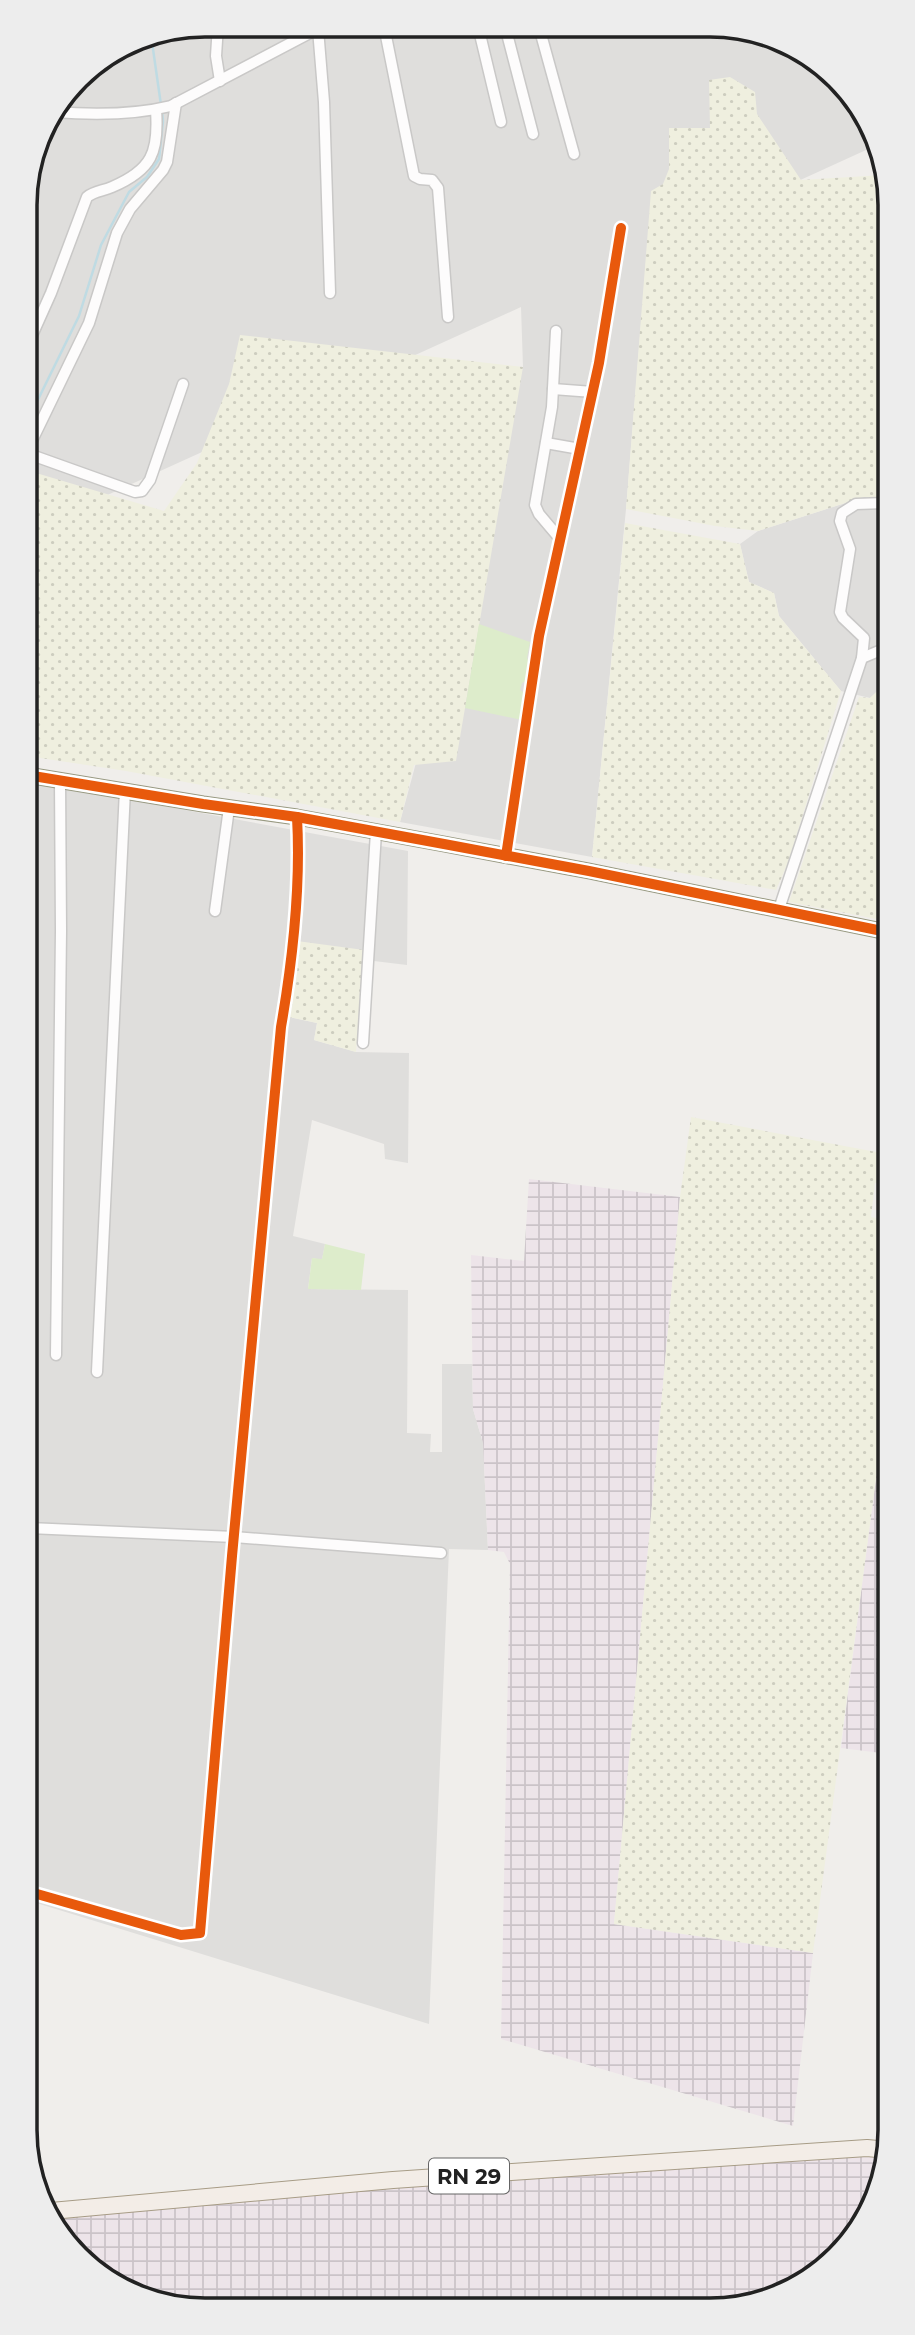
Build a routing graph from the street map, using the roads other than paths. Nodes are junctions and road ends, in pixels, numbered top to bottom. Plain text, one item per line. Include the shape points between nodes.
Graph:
1 (217, 37) edge
2 (303, 37) edge
3 (322, 37) edge
4 (386, 37) edge
5 (481, 37) edge
6 (508, 37) edge
7 (542, 37) edge
8 (220, 81) junction
9 (173, 105) junction
10 (158, 110) junction
11 (65, 112) edge
12 (501, 122) dead end
13 (533, 134) dead end
14 (574, 154) dead end
15 (621, 228) dead end
16 (330, 293) dead end
17 (448, 317) dead end
18 (37, 324) edge
19 (555, 331) dead end
20 (183, 384) dead end
21 (553, 389) junction
22 (593, 392) junction
23 (37, 430) edge
24 (546, 443) junction
25 (580, 449) junction
26 (37, 457) edge
27 (878, 503) edge
28 (561, 540) junction
29 (878, 651) edge
30 (862, 658) junction
31 (37, 777) edge
32 (60, 781) junction
33 (125, 790) junction
34 (229, 808) junction
35 (297, 817) junction
36 (376, 832) junction
37 (506, 856) junction
38 (779, 909) junction
39 (215, 911) dead end
40 (878, 930) edge
41 (363, 1043) dead end
42 (56, 1355) dead end
43 (97, 1373) dead end
44 (37, 1528) edge
45 (234, 1536) junction
46 (441, 1553) dead end
47 (37, 1894) edge
48 (877, 2149) edge
49 (57, 2210) edge

1 - 8 street
2 - 8 street
3 - 16 street
4 - 17 street via 414,176 436,182 438,188
5 - 12 street
6 - 13 street
7 - 14 street
8 - 9 street
9 - 10 street
9 - 23 street via 167,162 117,233 89,323
10 - 11 street
10 - 18 street via 155,151 148,164 132,177 87,197
15 - 22 street
19 - 21 street
20 - 26 street via 150,480 142,491
21 - 22 street
21 - 24 street
22 - 25 street
24 - 25 street
24 - 28 street via 535,505
25 - 28 street
27 - 30 street via 856,504 842,513 840,522 850,549 840,612 864,638
28 - 37 street via 540,636
29 - 30 street
30 - 38 street
31 - 32 street
32 - 33 street
32 - 42 street
33 - 34 street
33 - 43 street
34 - 35 street
34 - 39 street
35 - 36 street
35 - 45 street via 299,858 291,970 281,1027
36 - 37 street
36 - 41 street
37 - 38 street
38 - 40 street
44 - 45 street
45 - 46 street
45 - 47 street via 200,1933 181,1935
48 - 49 main road, RN 29 via 393,2180

